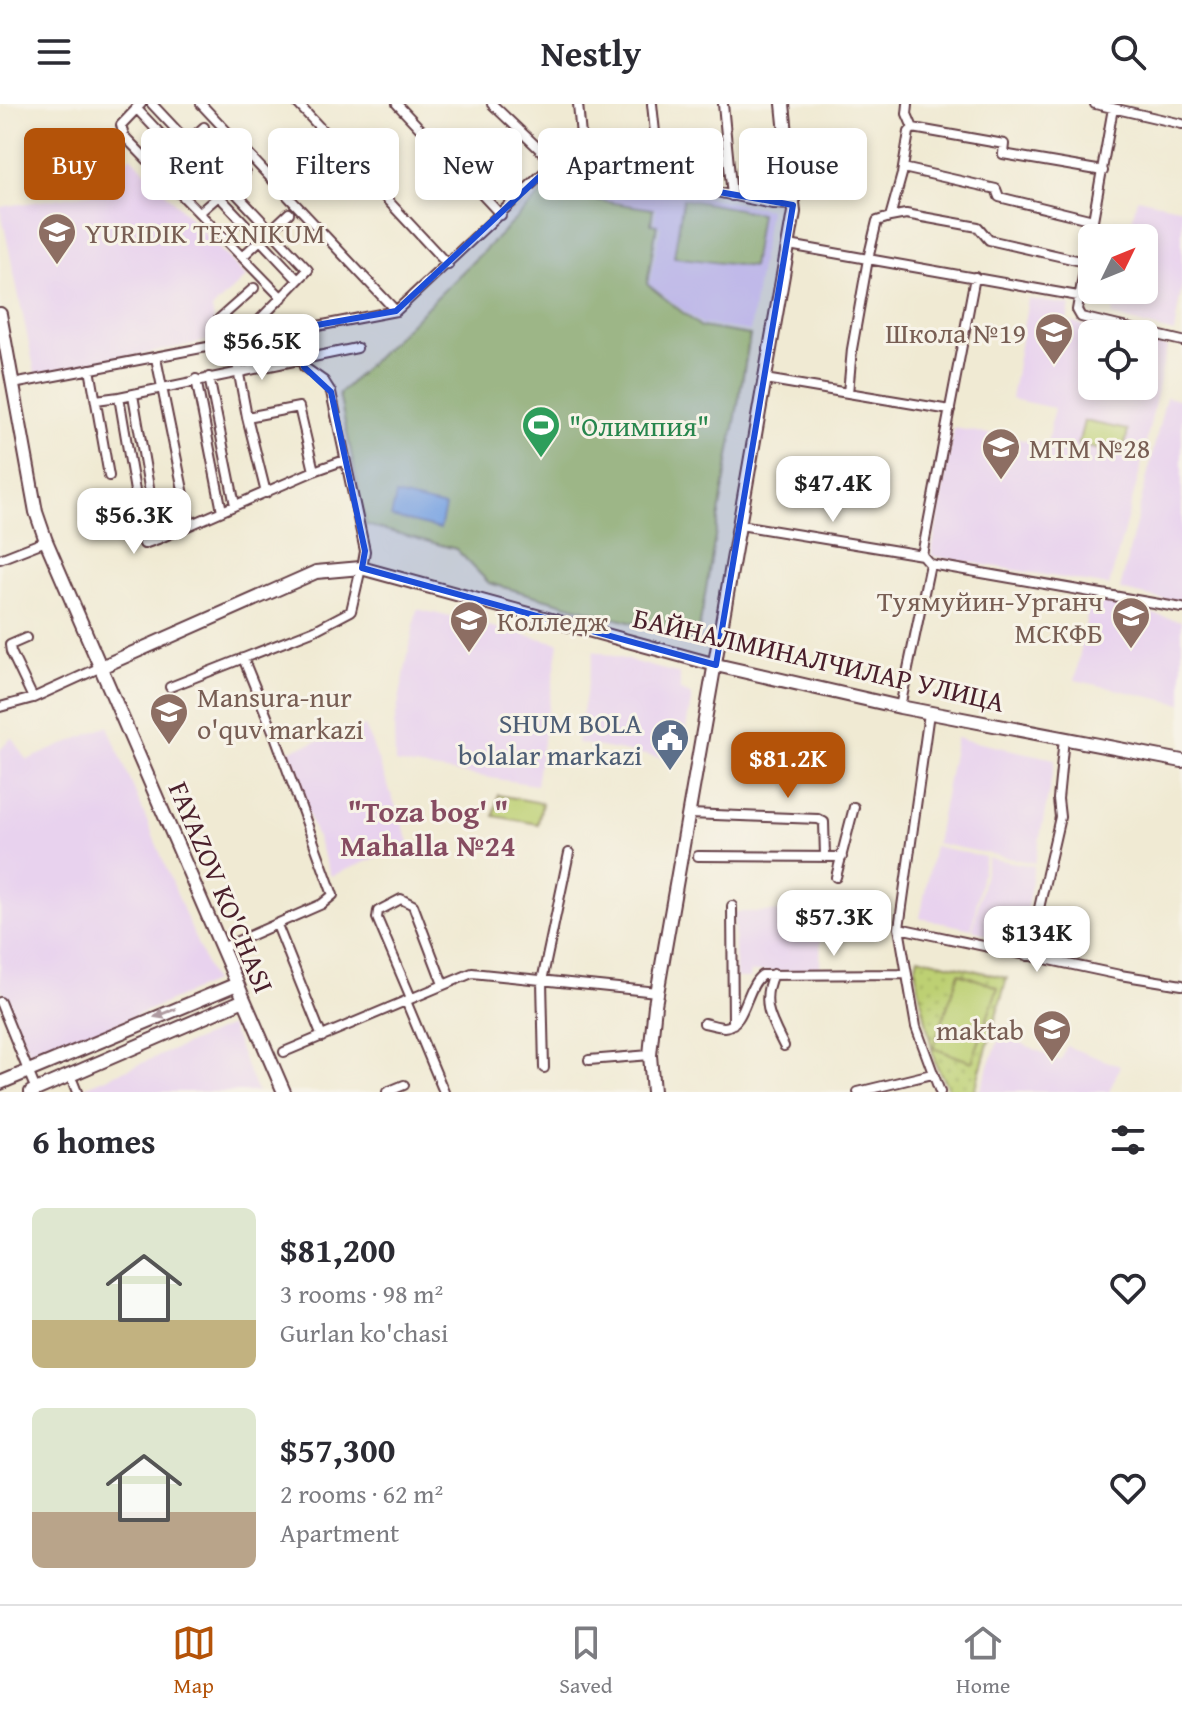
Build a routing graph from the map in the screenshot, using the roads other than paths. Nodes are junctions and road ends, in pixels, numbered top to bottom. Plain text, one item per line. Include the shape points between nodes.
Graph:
1 (152, 104) edge
2 (201, 104) edge
3 (298, 104) edge
4 (397, 104) edge
5 (492, 104) edge
6 (501, 104) edge
7 (578, 104) edge
8 (652, 104) edge
9 (723, 104) edge
10 (783, 104) edge
11 (908, 104) edge
12 (1095, 104) edge
13 (139, 106) edge
14 (1113, 108) junction
15 (502, 114) junction
16 (1182, 124) edge
17 (157, 128) edge
18 (174, 128) edge
19 (580, 128) edge
20 (655, 128) edge
21 (913, 128) junction
22 (538, 148) edge
23 (141, 151) edge
24 (903, 168) junction
25 (1103, 171) junction
26 (538, 179) edge
27 (723, 194) edge
28 (732, 196) junction
29 (187, 200) edge
30 (213, 200) edge
31 (221, 200) edge
32 (240, 200) edge
33 (794, 201) junction
34 (199, 213) junction
35 (289, 213) dead end
36 (501, 215) junction
37 (890, 217) junction
38 (1093, 220) junction
39 (1092, 224) edge
40 (270, 231) junction
41 (259, 240) junction
42 (789, 245) junction
43 (242, 257) junction
44 (868, 259) junction
45 (1078, 260) edge
46 (448, 265) junction
47 (975, 277) junction
48 (298, 280) junction
49 (254, 288) dead end
50 (1078, 296) joint
51 (282, 298) junction
52 (396, 311) junction
53 (0, 314) edge
54 (294, 329) junction
55 (1182, 341) edge
56 (236, 342) junction
57 (223, 345) junction
58 (357, 348) dead end
59 (156, 358) junction
60 (301, 358) junction
61 (90, 369) junction
62 (238, 371) junction
63 (209, 377) junction
64 (196, 379) junction
65 (765, 379) junction
66 (13, 384) junction
67 (162, 386) junction
68 (848, 393) junction
69 (133, 395) junction
70 (119, 397) junction
71 (96, 400) junction
72 (950, 410) junction
73 (247, 417) junction
74 (345, 460) junction
75 (314, 471) junction
76 (109, 476) dead end
77 (266, 493) junction
78 (235, 505) junction
79 (222, 511) junction
80 (190, 524) junction
81 (740, 525) junction
82 (158, 539) junction
83 (46, 541) junction
84 (922, 555) junction
85 (0, 559) edge
86 (930, 564) junction
87 (361, 568) junction
88 (1182, 608) edge
89 (26, 638) dead end
90 (243, 658) junction
91 (716, 665) junction
92 (101, 667) junction
93 (170, 687) dead end
94 (33, 698) junction
95 (0, 707) edge
96 (900, 707) junction
97 (929, 713) junction
98 (1064, 738) junction
99 (1182, 761) edge
100 (854, 807) dead end
101 (689, 814) junction
102 (569, 853) dead end
103 (698, 856) dead end
104 (825, 856) junction
105 (842, 857) junction
106 (836, 877) dead end
107 (732, 906) dead end
108 (277, 925) junction
109 (899, 928) junction
110 (222, 948) junction
111 (1028, 956) junction
112 (773, 974) junction
113 (907, 974) junction
114 (542, 981) junction
115 (237, 984) junction
116 (443, 984) junction
117 (1182, 985) edge
118 (657, 992) junction
119 (244, 1000) junction
120 (409, 1000) junction
121 (0, 1002) edge
122 (704, 1023) dead end
123 (734, 1024) junction
124 (322, 1037) junction
125 (784, 1046) dead end
126 (284, 1052) dead end
127 (650, 1055) junction
128 (589, 1060) dead end
129 (544, 1068) dead end
130 (29, 1070) junction
131 (932, 1074) junction
132 (73, 1082) dead end
133 (0, 1083) edge
134 (404, 1085) dead end
135 (34, 1091) edge
136 (77, 1092) edge
137 (284, 1092) edge
138 (387, 1092) edge
139 (444, 1092) edge
140 (653, 1092) edge
141 (858, 1092) edge
142 (940, 1092) edge

1 - 18 street
2 - 52 street
3 - 46 street
4 - 36 street
5 - 15 street
6 - 15 street
7 - 19 street
8 - 20 street
9 - 28 street
10 - 33 street
11 - 21 street
12 - 14 street
13 - 17 street
13 - 23 street via 124,119 121,130
14 - 16 street
14 - 25 street
15 - 22 street
21 - 24 street
21 - 25 street via 1004,144 1003,154
24 - 37 street
24 - 38 street via 996,189 999,197
25 - 38 street
26 - 36 street
27 - 28 street
28 - 33 street via 772,204
29 - 34 street
30 - 34 street
31 - 41 street
32 - 40 street
33 - 42 street
34 - 43 street
35 - 40 street
36 - 46 street
37 - 44 street via 877,221
37 - 45 street via 906,214 978,227 989,240
38 - 39 street
40 - 41 street
40 - 48 street via 308,270
41 - 43 street
41 - 48 street
42 - 44 street
42 - 65 street
43 - 51 street
44 - 47 street
44 - 68 street
46 - 52 street
47 - 50 street
47 - 72 street
48 - 51 street
49 - 57 street via 219,319
50 - 55 street via 1081,317
51 - 56 street
52 - 54 street
53 - 66 street, FAYAZOV KO'CHASI
54 - 56 street
54 - 60 street
56 - 57 street
56 - 62 street
57 - 59 street
58 - 60 street
59 - 61 street
59 - 67 street
60 - 62 street
60 - 74 street via 331,392
61 - 66 street
61 - 71 street
62 - 63 street
62 - 73 street
63 - 64 street
63 - 78 street
64 - 67 street
64 - 79 street
65 - 68 street
65 - 81 street
66 - 83 street, FAYAZOV KO'CHASI
67 - 69 street
67 - 80 street
68 - 72 street
69 - 70 street
69 - 82 street
70 - 71 street
70 - 82 street via 144,544
71 - 76 street
72 - 84 street
73 - 75 street via 299,407
73 - 77 street
74 - 75 street
74 - 87 street via 365,551
75 - 77 street
77 - 78 street
78 - 79 street
79 - 80 street
80 - 82 street
81 - 84 street
81 - 91 street
83 - 85 street
83 - 92 street, FAYAZOV KO'CHASI
84 - 86 street
86 - 88 street
86 - 96 street
87 - 90 street via 351,611
87 - 91 street, БАЙНАЛМИНАЛЧИЛАР УЛИЦА
87 - 92 street, БАЙНАЛМИНАЛЧИЛАР УЛИЦА via 316,572
89 - 94 street via 10,645
90 - 93 street
90 - 108 street via 333,895
91 - 96 street, БАЙНАЛМИНАЛЧИЛАР УЛИЦА
91 - 101 street
92 - 94 street, БАЙНАЛМИНАЛЧИЛАР УЛИЦА
92 - 110 street, FAYAZOV KO'CHASI
94 - 95 street, БАЙНАЛМИНАЛЧИЛАР УЛИЦА
96 - 97 street, БАЙНАЛМИНАЛЧИЛАР УЛИЦА
97 - 98 street, БАЙНАЛМИНАЛЧИЛАР УЛИЦА
97 - 109 street
98 - 99 street, БАЙНАЛМИНАЛЧИЛАР УЛИЦА
98 - 111 street via 1060,817
100 - 105 street
101 - 104 street via 818,819 824,822
101 - 118 street
102 - 114 street
103 - 104 street
104 - 105 street
105 - 106 street
107 - 123 street
108 - 110 street
108 - 124 street
109 - 111 street
109 - 113 street
110 - 115 street, FAYAZOV KO'CHASI
111 - 117 street
112 - 113 street
112 - 123 street via 754,980
112 - 125 street via 765,1006
113 - 131 street via 916,1027
114 - 116 street via 472,973
114 - 118 street
114 - 129 street
115 - 119 street, FAYAZOV KO'CHASI
115 -> 130 street
116 - 120 street
116 - 120 street via 413,905 401,899 386,905 377,918
118 - 127 street
119 - 135 street
119 - 137 street, FAYAZOV KO'CHASI
120 - 124 street
120 - 139 street
121 - 130 street
122 - 123 street
124 - 126 street
127 - 128 street
127 - 140 street
130 - 133 street
130 - 135 street
131 - 141 street
131 - 142 street
132 - 136 street
134 - 138 street

